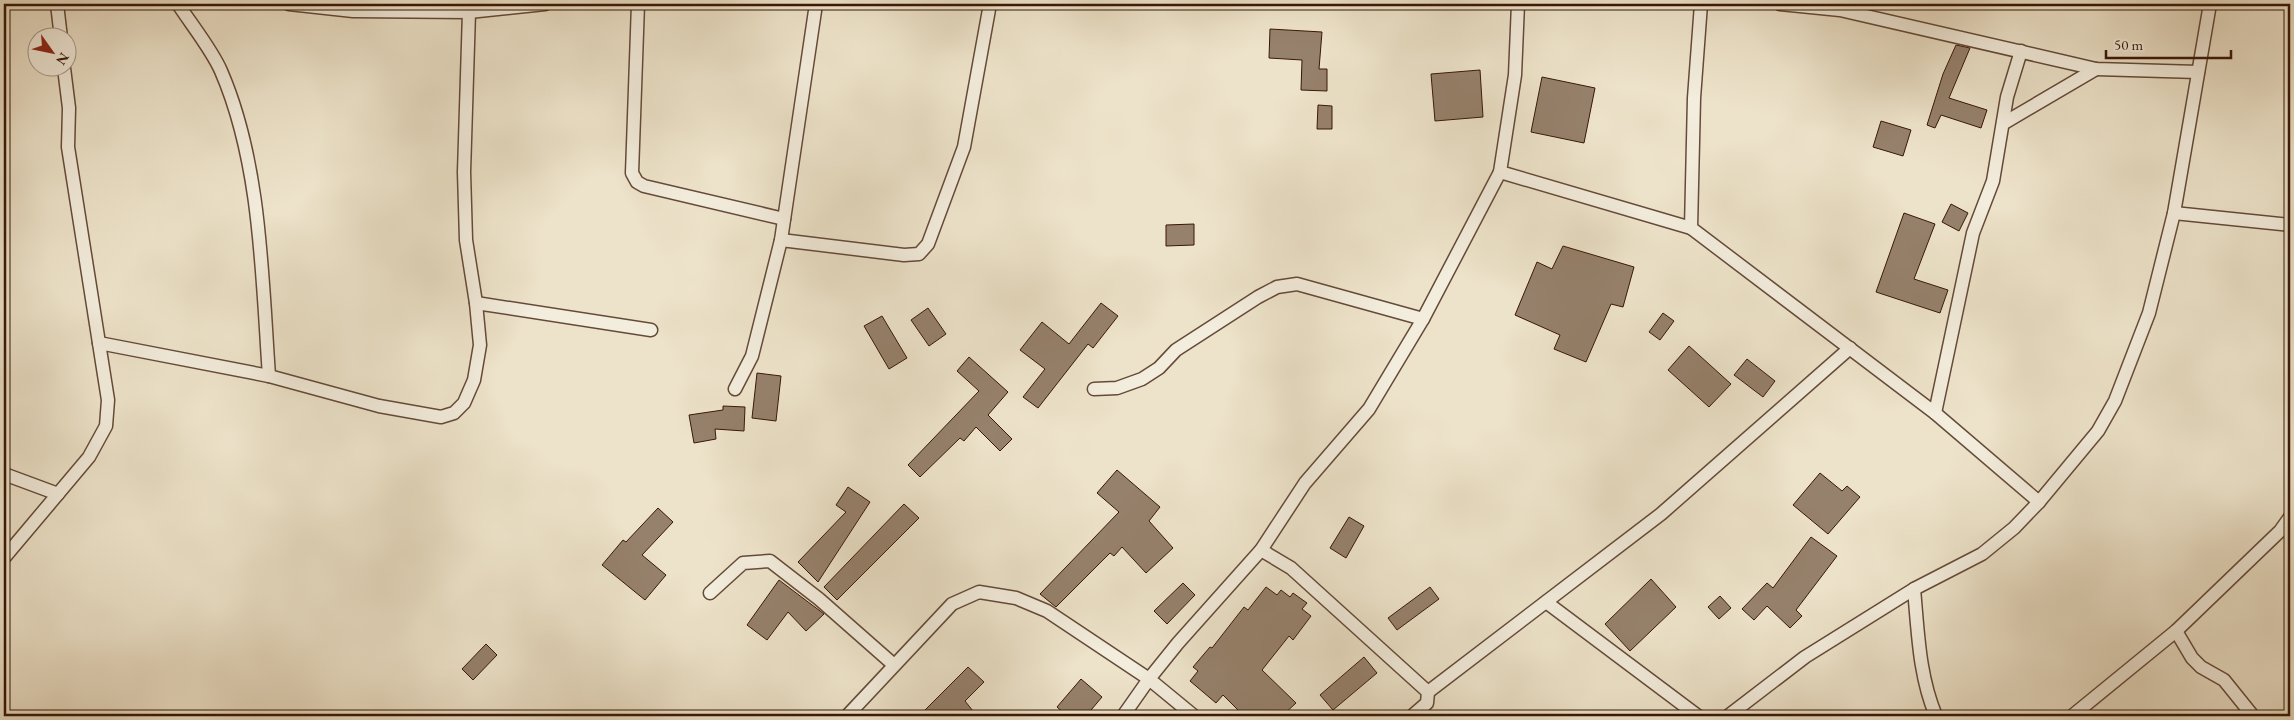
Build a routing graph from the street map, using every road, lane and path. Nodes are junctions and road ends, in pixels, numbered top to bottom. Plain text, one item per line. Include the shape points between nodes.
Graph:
1 (58, 4) edge
2 (178, 4) edge
3 (289, 4) edge
4 (545, 4) edge
5 (638, 4) edge
6 (816, 4) edge
7 (990, 4) edge
8 (1518, 4) edge
9 (1701, 4) edge
10 (1780, 4) edge
11 (2210, 4) edge
12 (469, 8) edge
13 (60, 28) edge
14 (2020, 51) junction
15 (2096, 69) junction
16 (2198, 72) junction
17 (65, 78) edge
18 (2004, 123) junction
19 (1500, 172) junction
20 (2174, 213) junction
21 (784, 219) junction
22 (2290, 225) edge
23 (1691, 228) junction
24 (781, 240) junction
25 (476, 303) junction
26 (1423, 319) junction
27 (651, 330) dead end
28 (98, 344) junction
29 (1850, 348) junction
30 (269, 376) junction
31 (735, 389) dead end
32 (1094, 389) dead end
33 (1935, 413) junction
34 (4, 474) edge
35 (58, 494) junction
36 (2039, 502) junction
37 (2290, 517) edge
38 (1261, 550) junction
39 (4, 558) edge
40 (1914, 589) junction
41 (710, 593) dead end
42 (1546, 602) junction
43 (2176, 631) junction
44 (894, 665) junction
45 (1149, 679) junction
46 (1428, 692) junction
47 (847, 716) edge
48 (1122, 716) edge
49 (1194, 716) edge
50 (1412, 716) edge
51 (1698, 716) edge
52 (1728, 716) edge
53 (1936, 716) edge
54 (2072, 716) edge
55 (2253, 716) edge

1 - 13 street
2 - 30 street via 220,68 234,102 260,234
3 - 12 street via 353,11
4 - 12 street
5 - 21 street via 632,173 637,182
6 - 21 street
7 - 24 street via 964,147 928,244 919,254 904,256
8 - 19 street via 1515,75
9 - 23 street via 1694,98
10 - 14 street via 1840,10
11 - 16 street
12 - 25 street via 464,172 466,240
14 - 15 street
14 - 18 street via 2007,97
15 - 16 street
15 - 18 street
16 - 20 street
17 - 28 street via 69,108 68,147
18 - 33 street via 1992,181 1973,232
19 - 23 street
19 - 26 street
20 - 22 street
20 - 36 street via 2148,313 2115,401 2098,432
21 - 24 street
23 - 29 street
24 - 31 street via 752,356
25 - 27 street
25 - 30 street via 480,344 474,380 464,403 454,413 441,417 379,406
26 - 32 street via 1297,284 1277,287 1176,350 1159,368 1142,379 1117,388
26 - 38 street via 1369,409 1305,483
28 - 30 street
28 - 35 street via 108,400 106,426 89,457
29 - 33 street
29 - 42 street via 1661,514
33 - 36 street
34 - 35 street
35 - 39 street
36 - 40 street via 1982,554
37 - 43 street
38 - 45 street
38 - 46 street via 1291,568
40 - 52 street via 1805,657
40 - 53 street via 1920,660
41 - 44 street via 744,563 770,561
42 - 46 street
42 - 51 street
43 - 54 street
43 - 55 street via 2192,658 2224,680
44 - 45 street via 952,604 980,592 1016,598 1047,610
44 - 47 street
45 - 48 street
45 - 49 street
46 - 50 street via 1427,703

